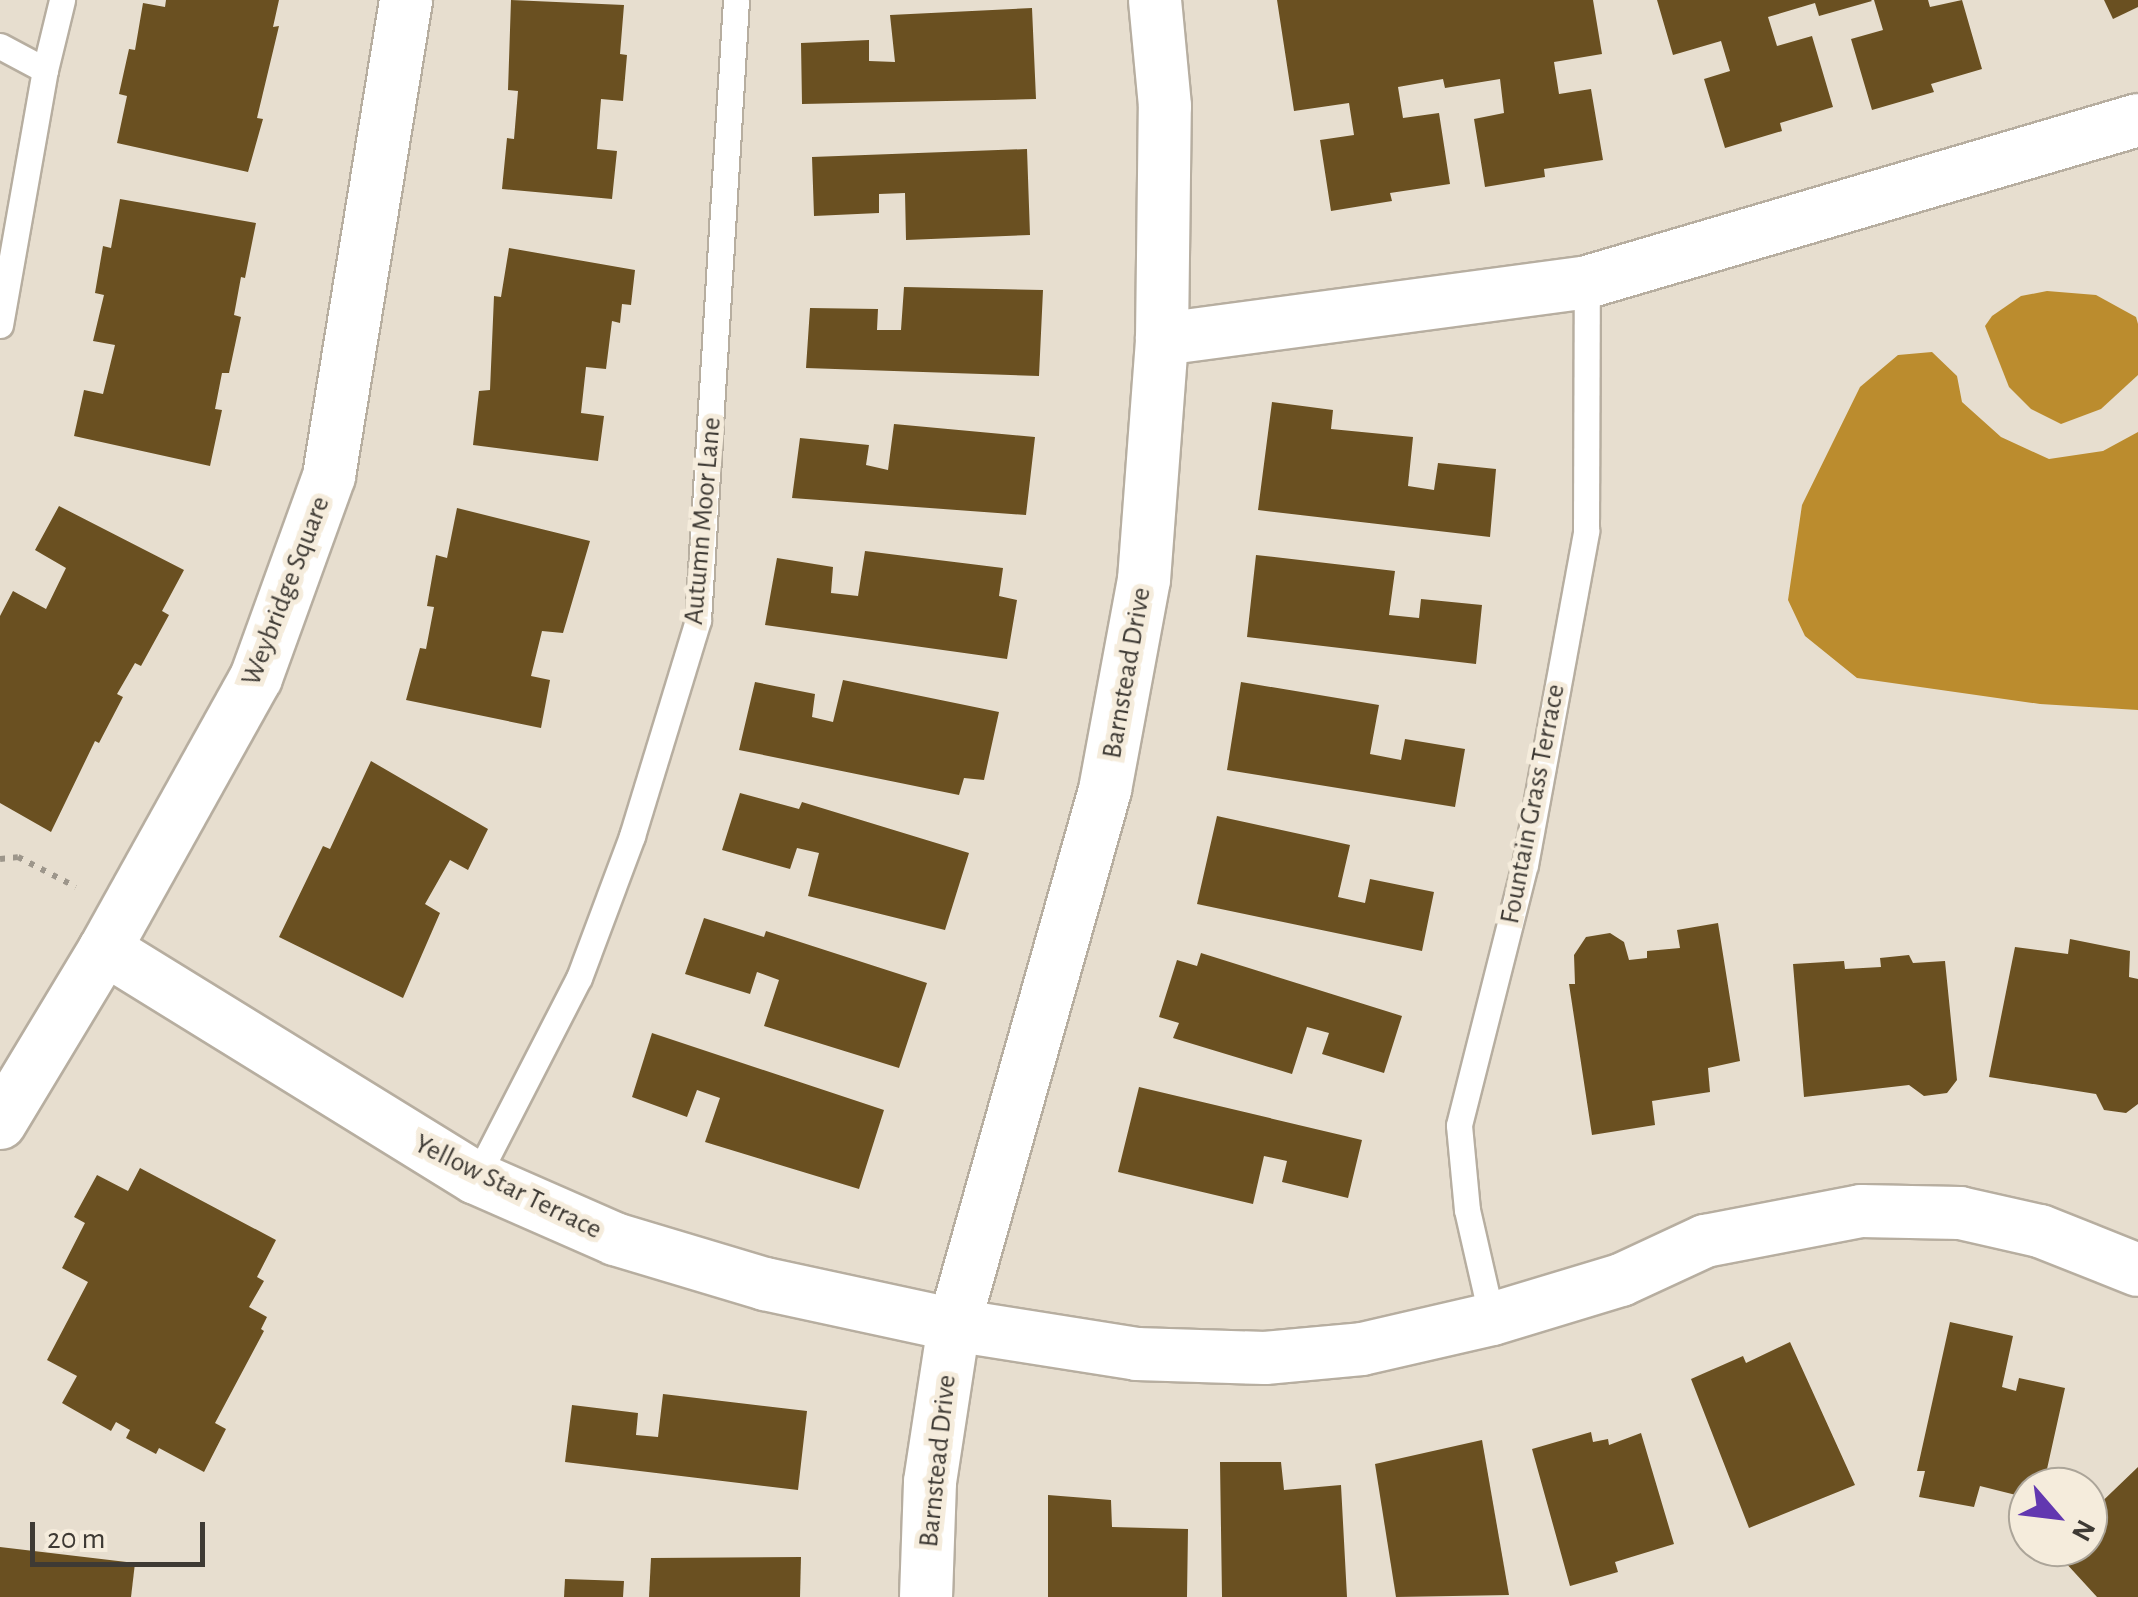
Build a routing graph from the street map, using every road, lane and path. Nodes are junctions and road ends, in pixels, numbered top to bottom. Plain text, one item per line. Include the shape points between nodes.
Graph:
1 (62, 0) edge
2 (406, 0) edge
3 (736, 0) edge
4 (1155, 0) edge
5 (0, 46) edge
6 (45, 70) junction
7 (2138, 120) edge
8 (1587, 282) junction
9 (0, 325) edge
10 (1162, 339) junction
11 (0, 860) edge
12 (115, 931) junction
13 (0, 1123) edge
14 (476, 1178) junction
15 (2138, 1270) edge
16 (1492, 1319) junction
17 (954, 1325) junction
18 (926, 1597) edge

1 - 6 lane
2 - 12 street, Weybridge Square via 330,476 256,678
3 - 14 lane, Autumn Moor Lane via 698,620 632,836 578,978
4 - 10 street, Barnstead Drive via 1165,106
5 - 6 lane
6 - 9 lane
7 - 8 street
8 - 10 street
8 - 16 lane, Fountain Grass Terrace via 1586,531 1525,865 1459,1125 1467,1210
10 - 17 street, Barnstead Drive via 1144,580 1105,790
11 - 12 path via 18,857
12 - 13 street, Weybridge Square
12 - 14 street, Yellow Star Terrace
14 - 17 street, Yellow Star Terrace via 615,1240 765,1284
15 - 16 street via 2040,1232 1960,1214 1861,1211 1706,1240 1620,1280
16 - 17 street via 1362,1349 1265,1358 1137,1354
17 - 18 street, Barnstead Drive via 930,1482

